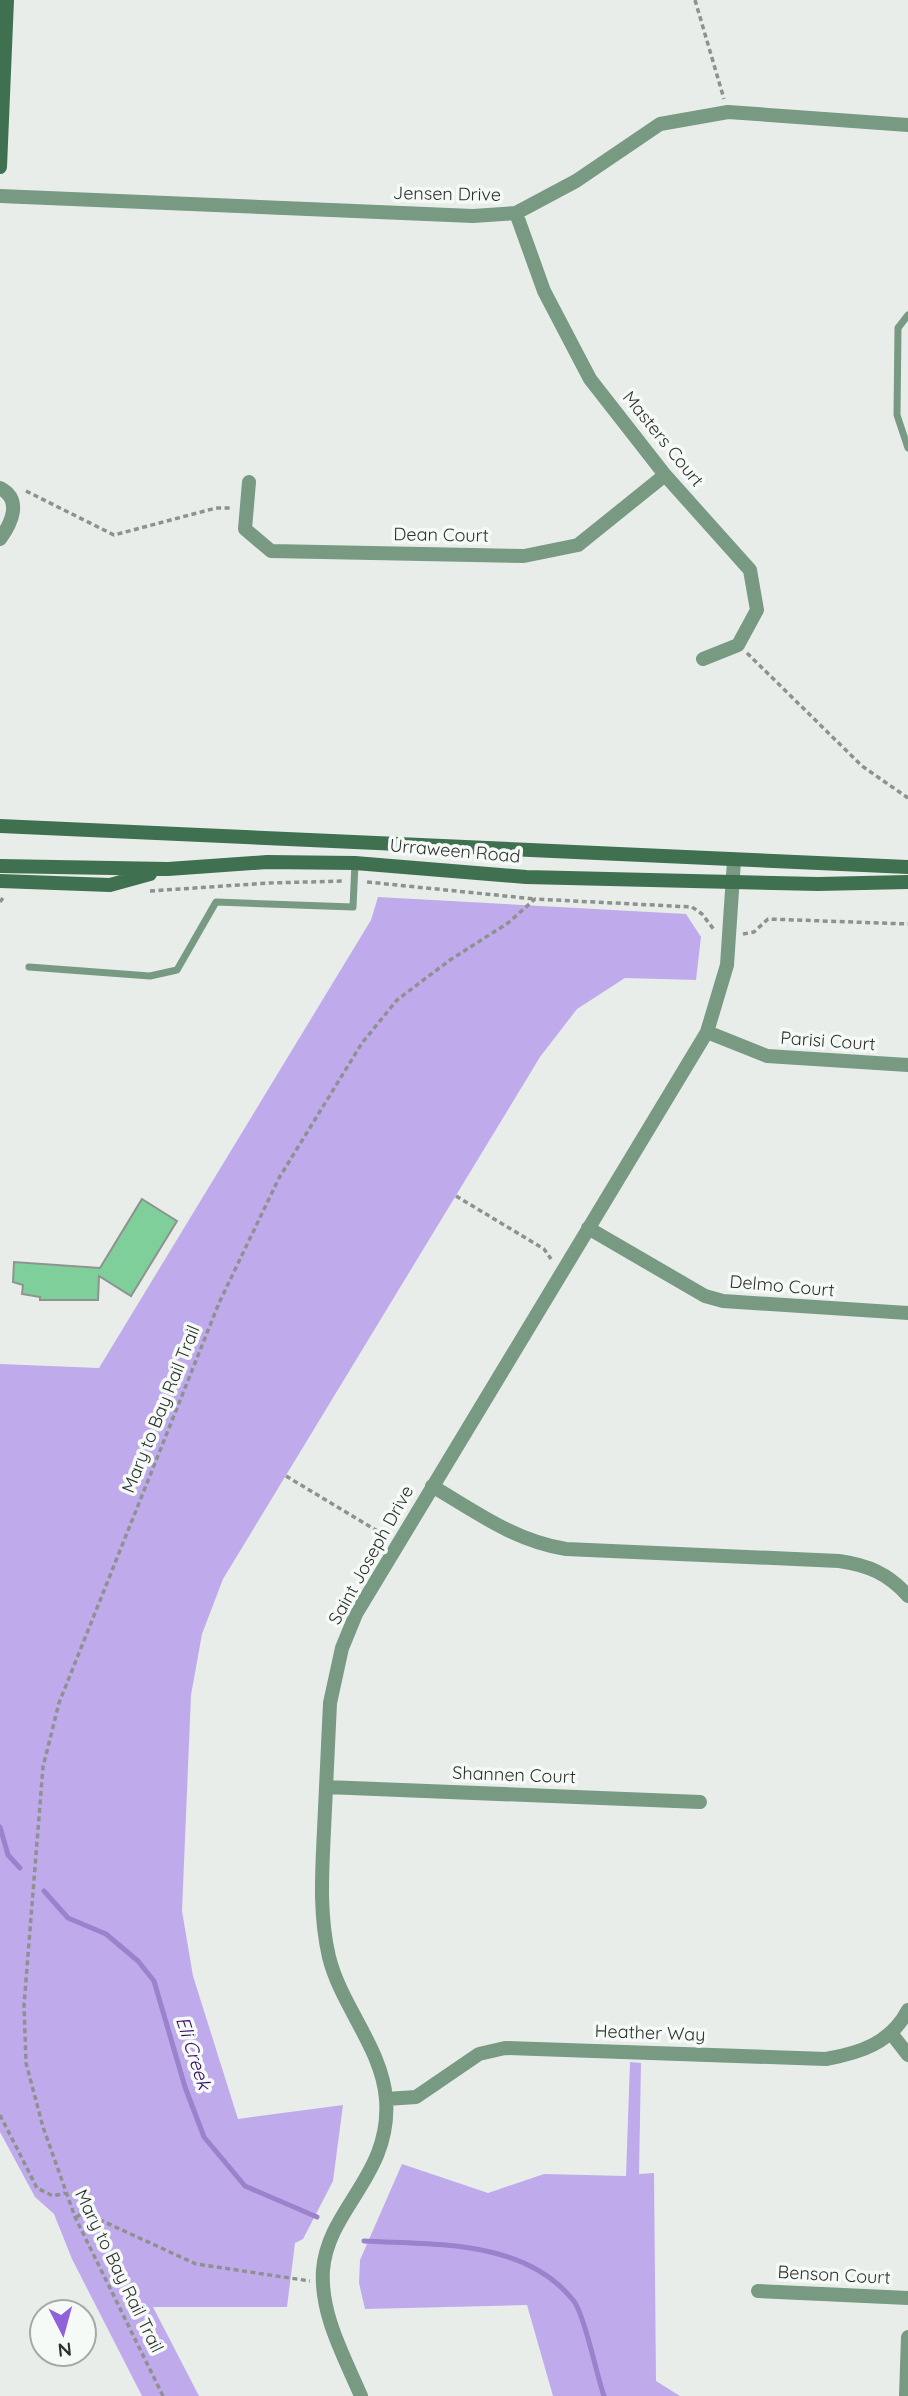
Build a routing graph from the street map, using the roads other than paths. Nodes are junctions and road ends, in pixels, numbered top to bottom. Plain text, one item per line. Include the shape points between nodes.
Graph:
1 (7, 0) edge
2 (908, 125) edge
3 (0, 167) edge
4 (0, 196) edge
5 (516, 213) junction
6 (908, 315) edge
7 (908, 449) edge
8 (665, 475) junction
9 (249, 482) dead end
10 (0, 488) edge
11 (0, 539) edge
12 (703, 659) dead end
13 (0, 826) edge
14 (734, 861) junction
15 (355, 863) junction
16 (0, 866) edge
17 (908, 867) edge
18 (168, 869) junction
19 (908, 882) edge
20 (733, 883) junction
21 (3, 887) edge
22 (29, 967) dead end
23 (707, 1032) junction
24 (908, 1065) edge
25 (589, 1228) junction
26 (908, 1313) edge
27 (432, 1486) junction
28 (908, 1596) edge
29 (326, 1787) junction
30 (700, 1802) dead end
31 (908, 2010) edge
32 (891, 2034) junction
33 (908, 2055) edge
34 (386, 2099) junction
35 (758, 2291) dead end
36 (908, 2298) edge
37 (908, 2337) edge
38 (360, 2396) edge
39 (906, 2396) edge

1 - 3 main road
2 - 5 street, Jensen Drive via 728,112 660,124 576,181
4 - 5 street, Jensen Drive via 473,216
5 - 8 street, Masters Court via 544,291 590,379
6 - 7 lane via 898,328 897,415
8 - 9 street, Dean Court via 578,545 524,556 271,551 245,529
8 - 12 street, Masters Court via 750,570 757,610 738,645
10 - 11 street via 13,505 13,522
13 - 14 main road, Urraween Road
14 - 17 main road, Urraween Road
14 - 20 street, Saint Joseph Drive
15 - 18 main road, Urraween Road via 267,862
15 - 20 main road, Urraween Road via 526,877
15 - 22 lane via 353,907 216,902 177,970 150,976
16 - 18 main road, Urraween Road
18 - 21 main road via 110,885
19 - 20 main road, Urraween Road
20 - 23 street, Saint Joseph Drive via 727,965
23 - 24 street, Parisi Court via 767,1056
23 - 25 street, Saint Joseph Drive
25 - 26 street, Delmo Court via 705,1296 723,1301
25 - 27 street, Saint Joseph Drive
27 - 28 street via 515,1536 539,1544 862,1564 883,1573
27 - 29 street, Saint Joseph Drive via 356,1614 342,1648 330,1703
29 - 30 street, Shannen Court
29 - 34 street, Saint Joseph Drive via 321,1901 325,1935 337,1983 373,2055
31 - 32 street, Heather Way
32 - 33 street
32 - 34 street, Heather Way via 873,2046 826,2059 505,2048 479,2054 416,2097
34 - 38 street, Saint Joseph Drive via 376,2161 335,2232 323,2270 333,2331
35 - 36 street, Benson Court
37 - 39 street

